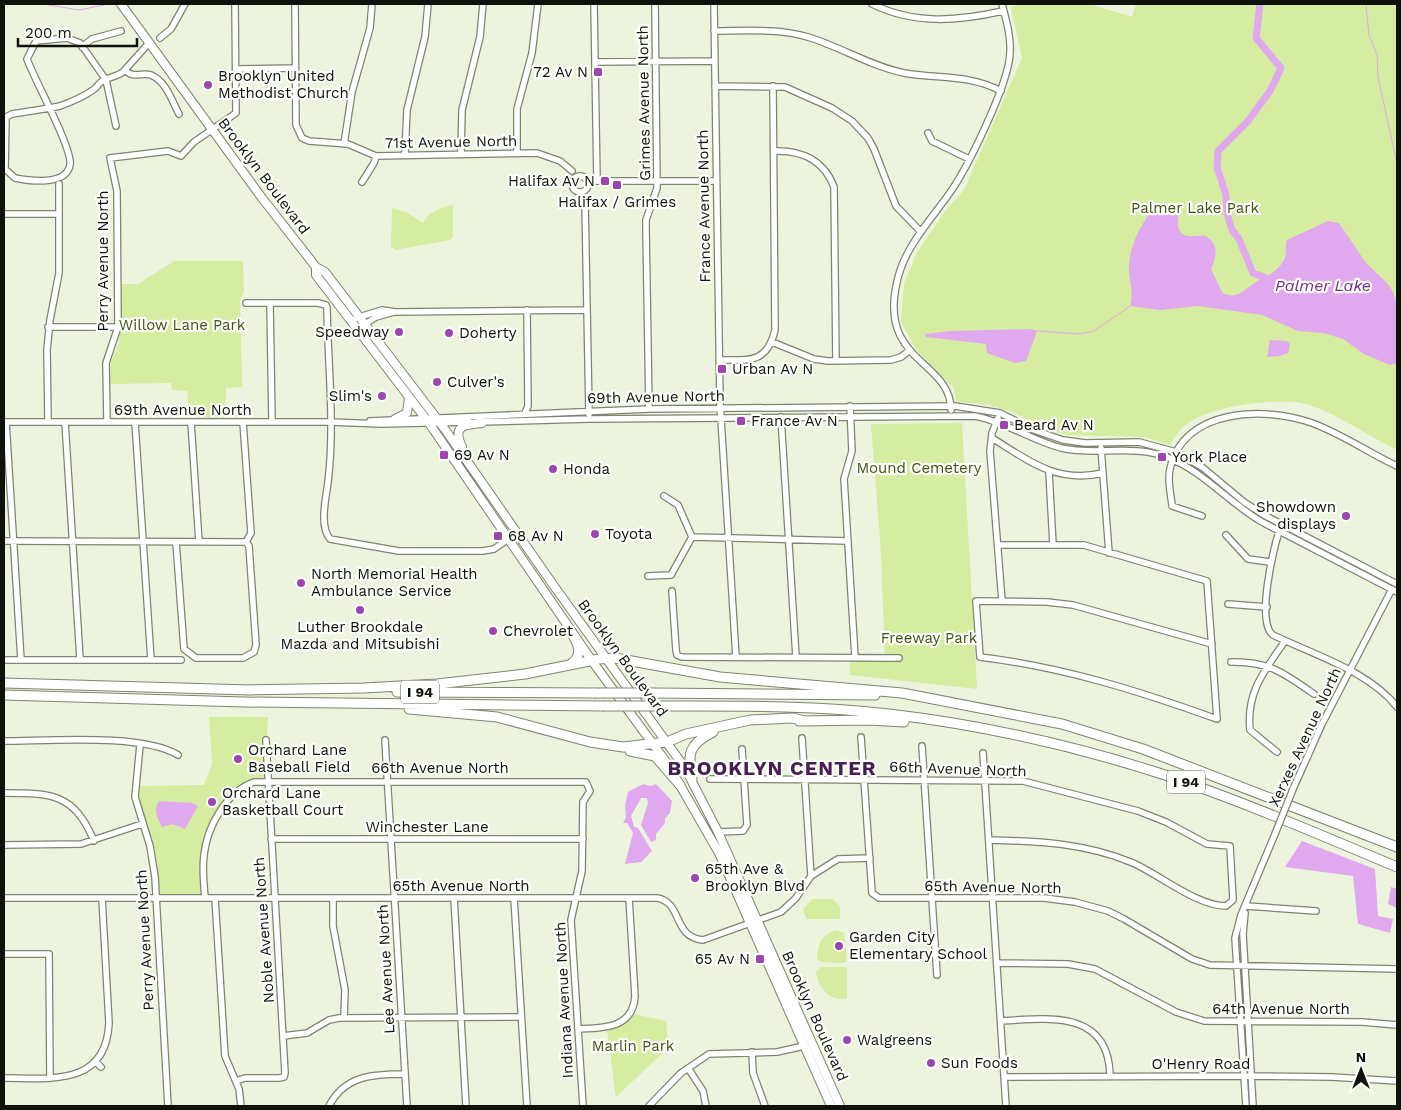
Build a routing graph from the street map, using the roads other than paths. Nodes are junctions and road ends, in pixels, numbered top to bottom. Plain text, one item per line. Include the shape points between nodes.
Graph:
1 (120, 4) edge
2 (186, 4) edge
3 (235, 4) edge
4 (295, 4) edge
5 (372, 4) edge
6 (428, 4) edge
7 (483, 4) edge
8 (538, 4) edge
9 (594, 4) edge
10 (655, 4) edge
11 (714, 4) edge
12 (872, 4) edge
13 (1002, 4) edge
14 (1003, 11) junction
15 (122, 31) dead end
16 (714, 31) junction
17 (160, 38) dead end
18 (149, 43) junction
19 (82, 46) junction
20 (714, 61) junction
21 (596, 62) junction
22 (656, 62) junction
23 (295, 68) junction
24 (236, 69) junction
25 (125, 70) junction
26 (106, 80) junction
27 (715, 86) junction
28 (773, 86) junction
29 (1001, 91) junction
30 (50, 108) junction
31 (179, 114) dead end
32 (4, 123) edge
33 (116, 126) dead end
34 (212, 131) junction
35 (928, 133) dead end
36 (344, 144) junction
37 (774, 151) junction
38 (517, 153) junction
39 (406, 154) junction
40 (462, 154) junction
41 (376, 156) junction
42 (969, 159) junction
43 (580, 178) junction
44 (716, 181) junction
45 (362, 182) dead end
46 (597, 182) junction
47 (657, 182) junction
48 (59, 184) dead end
49 (584, 189) junction
50 (4, 214) edge
51 (59, 214) junction
52 (921, 232) junction
53 (316, 267) junction
54 (246, 303) dead end
55 (270, 303) junction
56 (527, 310) junction
57 (587, 310) junction
58 (396, 312) junction
59 (359, 316) junction
60 (351, 322) junction
61 (366, 323) junction
62 (118, 326) junction
63 (48, 327) junction
64 (357, 330) junction
65 (772, 342) junction
66 (910, 350) junction
67 (719, 360) junction
68 (836, 360) junction
69 (409, 397) junction
70 (850, 406) junction
71 (951, 406) junction
72 (720, 408) junction
73 (649, 409) junction
74 (589, 411) junction
75 (524, 413) junction
76 (1000, 413) junction
77 (951, 414) junction
78 (850, 416) junction
79 (781, 417) junction
80 (721, 418) junction
81 (394, 419) junction
82 (589, 419) junction
83 (438, 420) junction
84 (997, 420) junction
85 (427, 421) junction
86 (5, 422) edge
87 (48, 422) junction
88 (65, 422) junction
89 (107, 422) junction
90 (135, 422) junction
91 (191, 422) junction
92 (243, 422) junction
93 (272, 422) junction
94 (330, 422) junction
95 (362, 422) junction
96 (482, 423) junction
97 (992, 438) junction
98 (1101, 443) junction
99 (1101, 451) junction
100 (1176, 452) junction
101 (1173, 460) junction
102 (1397, 466) edge
103 (472, 467) junction
104 (1049, 472) junction
105 (1103, 473) junction
106 (664, 496) dead end
107 (1202, 516) dead end
108 (1282, 525) junction
109 (1279, 532) junction
110 (517, 533) junction
111 (1226, 535) dead end
112 (692, 537) junction
113 (509, 538) junction
114 (728, 540) junction
115 (788, 540) junction
116 (4, 541) edge
117 (14, 541) junction
118 (74, 541) junction
119 (848, 541) junction
120 (143, 542) junction
121 (176, 542) junction
122 (199, 542) junction
123 (246, 542) junction
124 (998, 545) junction
125 (1054, 545) junction
126 (1109, 553) junction
127 (1270, 562) junction
128 (648, 576) dead end
129 (1396, 584) edge
130 (672, 591) dead end
131 (1394, 591) edge
132 (1002, 601) junction
133 (1228, 604) dead end
134 (1267, 607) junction
135 (570, 630) junction
136 (1285, 640) junction
137 (1212, 644) junction
138 (736, 657) junction
139 (796, 657) junction
140 (856, 657) junction
141 (605, 658) junction
142 (899, 658) dead end
143 (80, 659) junction
144 (4, 660) edge
145 (21, 660) junction
146 (151, 660) junction
147 (180, 660) dead end
148 (592, 661) junction
149 (1231, 662) dead end
150 (1268, 665) junction
151 (566, 666) junction
152 (1349, 671) junction
153 (4, 683) edge
154 (246, 690) junction
155 (1314, 694) dead end
156 (4, 695) edge
157 (374, 704) junction
158 (980, 708) junction
159 (1397, 708) edge
160 (805, 721) junction
161 (966, 726) junction
162 (714, 732) junction
163 (567, 736) junction
164 (861, 737) dead end
165 (802, 738) dead end
166 (266, 740) dead end
167 (385, 740) dead end
168 (4, 741) edge
169 (670, 741) junction
170 (140, 745) junction
171 (654, 745) junction
172 (922, 746) dead end
173 (742, 749) dead end
174 (1277, 752) dead end
175 (983, 753) dead end
176 (178, 756) dead end
177 (692, 779) junction
178 (710, 779) dead end
179 (744, 779) junction
180 (805, 779) junction
181 (864, 779) junction
182 (924, 779) junction
183 (985, 779) junction
184 (582, 780) joint
185 (268, 781) junction
186 (387, 781) junction
187 (680, 785) junction
188 (4, 793) edge
189 (142, 824) junction
190 (718, 832) junction
191 (271, 839) junction
192 (391, 839) junction
193 (583, 839) junction
194 (989, 840) junction
195 (94, 842) junction
196 (4, 845) edge
197 (1397, 847) edge
198 (870, 858) junction
199 (1397, 866) edge
200 (811, 876) junction
201 (4, 898) edge
202 (102, 898) junction
203 (156, 898) junction
204 (205, 898) junction
205 (215, 898) junction
206 (275, 898) junction
207 (333, 898) junction
208 (395, 898) junction
209 (454, 898) junction
210 (514, 898) junction
211 (575, 898) junction
212 (629, 898) junction
213 (933, 898) junction
214 (992, 898) junction
215 (1246, 906) junction
216 (1316, 911) dead end
217 (754, 921) junction
218 (4, 954) edge
219 (997, 963) junction
220 (1236, 966) junction
221 (1244, 966) junction
222 (1397, 969) edge
223 (938, 975) dead end
224 (344, 1017) junction
225 (401, 1017) junction
226 (460, 1017) junction
227 (520, 1017) junction
228 (1001, 1021) junction
229 (1240, 1022) junction
230 (1248, 1022) junction
231 (1397, 1025) edge
232 (578, 1030) junction
233 (283, 1036) junction
234 (804, 1046) junction
235 (752, 1052) junction
236 (96, 1062) junction
237 (101, 1067) dead end
238 (688, 1068) junction
239 (405, 1074) junction
240 (1110, 1076) junction
241 (1244, 1076) junction
242 (1251, 1076) junction
243 (1004, 1077) junction
244 (4, 1078) edge
245 (50, 1078) junction
246 (236, 1081) junction
247 (1397, 1081) edge
248 (168, 1106) edge
249 (241, 1106) edge
250 (329, 1106) edge
251 (407, 1106) edge
252 (466, 1106) edge
253 (527, 1106) edge
254 (582, 1106) edge
255 (649, 1106) edge
256 (706, 1106) edge
257 (766, 1106) edge
258 (831, 1106) edge
259 (840, 1106) edge
260 (1006, 1106) edge
261 (1246, 1106) edge
262 (1253, 1106) edge

1 - 18 main road, Brooklyn Boulevard
2 - 17 street via 171,29
3 - 24 street
4 - 23 street
5 - 36 street via 370,28 352,92
6 - 39 street via 425,38 407,110
7 - 40 street via 480,37 462,110
8 - 38 street via 536,35 517,109
9 - 21 street
10 - 22 street, Grimes Avenue North
11 - 16 street, France Avenue North
12 - 14 street via 908,16 942,21
13 - 14 street
14 - 29 street via 1010,53
15 - 19 street
16 - 20 street, France Avenue North
16 - 29 street via 793,33 888,69 924,76 969,79
18 - 25 street
18 - 34 main road, Brooklyn Boulevard
19 - 26 street
19 - 30 street via 72,38 34,43 26,57
20 - 22 street
20 - 27 street, France Avenue North
21 - 22 street
21 - 46 street
22 - 47 street, Grimes Avenue North
23 - 24 street
23 - 36 street, 71st Avenue North via 296,129 300,136 309,141
24 - 34 street via 236,112
25 - 26 street
25 - 31 street via 131,75 150,74 161,82
26 - 30 street via 92,91
26 - 33 street
27 - 28 street
27 - 44 street, France Avenue North
28 - 37 street
28 - 52 street via 791,89 832,108 860,129 874,149 896,206
29 - 42 street
30 - 32 street via 12,114
30 - 32 street via 69,156 70,167 53,180 11,176 4,164
34 - 53 main road, Brooklyn Boulevard
34 - 62 street, Perry Avenue North via 194,142 181,156 168,151 110,158 117,192
35 - 42 street via 932,141
36 - 41 street, 71st Avenue North
37 - 65 street via 776,322
37 - 68 street via 811,158 823,167 834,187
38 - 40 street, 71st Avenue North
38 - 43 street, 71st Avenue North via 545,155 560,161
39 - 40 street, 71st Avenue North
39 - 41 street, 71st Avenue North
41 - 45 street
42 - 52 street via 957,183
43 - 46 street, 71st Avenue North
43 - 49 street
43 - 49 street via 573,186
44 - 47 street, 71st Avenue North
44 - 67 street, France Avenue North
46 - 47 street, 71st Avenue North
46 - 49 street, 71st Avenue North
47 - 73 street, Grimes Avenue North via 655,199 646,220
48 - 51 street
49 - 57 street
50 - 51 street
51 - 63 street via 59,273
52 - 66 street via 905,258 894,294 894,324 901,341
53 - 59 main road, Brooklyn Boulevard via 325,272
53 - 60 main road, Brooklyn Boulevard via 316,276
54 - 55 street
55 - 93 street
55 - 94 street via 326,305
56 - 57 street
56 - 58 street
56 - 75 street via 528,406
57 - 74 street
58 - 59 street via 382,310
58 - 61 street
59 - 60 street
59 - 61 main road, Brooklyn Boulevard
60 - 64 main road, Brooklyn Boulevard
61 - 64 street
61 - 83 main road, Brooklyn Boulevard
62 - 63 street
62 - 89 street, Perry Avenue North via 106,364
63 - 87 street
64 - 69 main road, Brooklyn Boulevard
65 - 67 street via 756,359
65 - 68 street via 814,358
66 - 68 street via 891,360
66 - 71 street via 946,389
67 - 72 street, France Avenue North
69 - 81 main road via 407,413
69 - 85 main road, Brooklyn Boulevard
70 - 71 street, 69th Avenue North
70 - 72 street, 69th Avenue North
70 - 78 street
71 - 76 street, 69th Avenue North
71 - 77 street
72 - 73 street, 69th Avenue North
72 - 80 street, France Avenue North
73 - 74 street, 69th Avenue North
74 - 75 street, 69th Avenue North
74 - 82 street
75 - 83 street, 69th Avenue North
76 - 84 street
76 - 98 street, 69th Avenue North via 1063,440
77 - 78 street, 69th Avenue North
77 - 84 street, 69th Avenue North
78 - 79 street, 69th Avenue North
78 - 119 street via 852,451 844,474
79 - 80 street, 69th Avenue North
79 - 115 street
80 - 82 street, 69th Avenue North
80 - 114 street
81 - 85 street, 69th Avenue North
81 - 95 street, 69th Avenue North
82 - 96 street, 69th Avenue North
83 - 85 street, 69th Avenue North
83 - 96 street, 69th Avenue North
83 - 103 main road, Brooklyn Boulevard
84 - 97 street
84 - 99 street, 69th Avenue North via 1031,438 1060,448
85 - 95 street, 69th Avenue North
85 - 113 main road, Brooklyn Boulevard
86 - 87 street, 69th Avenue North
86 - 117 street
87 - 88 street, 69th Avenue North
88 - 89 street, 69th Avenue North
88 - 118 street
89 - 90 street, 69th Avenue North
90 - 91 street, 69th Avenue North
90 - 120 street
91 - 92 street, 69th Avenue North
91 - 122 street
92 - 93 street, 69th Avenue North
92 - 123 street via 251,533
93 - 94 street, 69th Avenue North
94 - 95 street, 69th Avenue North
94 - 113 street via 331,460 325,512 330,539 399,551 466,552 491,550
96 - 103 main road via 464,426 458,433
97 - 104 street
97 - 124 street via 990,451
98 - 99 street
98 - 100 street, 69th Avenue North via 1139,442
99 - 101 street, 69th Avenue North via 1140,450
99 - 105 street
100 - 101 street
100 - 102 street via 1191,433 1210,421 1272,415 1312,423
100 - 108 street, 69th Avenue North via 1202,467 1244,502
101 - 107 street via 1169,474 1172,506
101 - 109 street, 69th Avenue North via 1199,475 1240,510
103 - 110 main road, Brooklyn Boulevard
104 - 105 street via 1081,477
104 - 125 street
105 - 126 street
106 - 112 street via 678,505
108 - 109 street
108 - 129 street, 69th Avenue North
109 - 127 street
109 - 131 street, 69th Avenue North
110 - 113 street
110 - 141 main road, Brooklyn Boulevard
111 - 127 street via 1248,559
112 - 114 street
112 - 128 street via 671,575
113 - 135 main road, Brooklyn Boulevard
114 - 115 street
114 - 138 street
115 - 119 street
115 - 139 street
116 - 117 street
117 - 118 street
117 - 145 street
118 - 120 street
118 - 143 street
119 - 140 street
120 - 121 street
120 - 146 street
121 - 122 street
121 - 123 street via 183,645 187,653 196,658 247,657 254,652 249,546
122 - 123 street
124 - 125 street
124 - 132 street
125 - 126 street via 1084,545
126 - 137 street via 1208,581
127 - 134 street
129 - 131 street, Xerxes Avenue North
130 - 138 street via 677,655
131 - 152 street, Xerxes Avenue North
132 - 137 street via 1073,605
132 - 137 street via 976,601 980,657 1084,675 1218,719
133 - 134 street
134 - 136 street via 1265,620 1268,630
135 - 148 main road, Brooklyn Boulevard
135 - 151 highway via 579,653 575,661
136 - 150 street
136 - 152 street
138 - 139 street
139 - 140 street
140 - 142 street
141 - 148 highway
141 - 158 highway via 636,660 720,677 902,693
141 - 169 main road, Brooklyn Boulevard
143 - 145 street
143 - 146 street
144 - 145 street
146 - 147 street
148 - 151 highway
148 - 171 main road, Brooklyn Boulevard
149 - 150 street via 1253,661
150 - 155 street
150 - 174 street via 1252,695 1250,730
151 - 154 highway via 525,674 406,686
152 - 159 street via 1375,685
152 - 215 street, Xerxes Avenue North, bridge via 1293,789
153 - 154 highway, I 94
154 - 158 highway, I 94, bridge via 864,695
156 - 157 highway, I 94
157 - 161 highway, I 94, bridge via 815,708
157 - 163 highway via 497,717
158 - 197 highway, I 94 via 1062,724 1135,746
160 - 161 highway via 869,720
160 - 162 highway via 756,724
160 - 169 highway via 792,718 750,720 686,734
161 - 199 highway, I 94 via 1064,746 1165,775
162 - 169 highway
162 - 177 highway via 692,748
163 - 171 highway via 615,746
163 - 187 highway via 598,746 652,754
164 - 181 street
165 - 180 street
166 - 185 street, Noble Avenue North
167 - 186 street, Lee Avenue North
168 - 170 street
169 - 171 highway
169 - 177 main road, Brooklyn Boulevard
170 - 176 street via 168,749
170 - 189 street, Perry Avenue North via 134,791
171 - 187 main road, Brooklyn Boulevard
172 - 182 street
173 - 179 street
175 - 183 street
177 - 190 main road, Brooklyn Boulevard
178 - 179 street, 66th Avenue North
179 - 180 street, 66th Avenue North
179 - 190 street via 745,828 743,831
180 - 181 street, 66th Avenue North
180 - 200 street
181 - 182 street, 66th Avenue North
181 - 198 street
182 - 183 street, 66th Avenue North
182 - 213 street
183 - 194 street
183 - 194 street, 66th Avenue North via 1023,781 1055,788 1152,816 1208,844 1230,846 1233,900 1226,906 1208,903 1145,868 1091,849 1049,842
184 - 186 street, 66th Avenue North
184 - 193 street, Indiana Avenue North via 590,787 583,802
185 - 186 street, 66th Avenue North
185 - 191 street, Noble Avenue North
185 - 204 street, 66th Avenue North via 247,785 234,793 212,828 204,857
186 - 192 street, Lee Avenue North
187 - 217 main road, Brooklyn Boulevard
188 - 195 street via 45,794 70,801
189 - 195 street
189 - 203 street, Perry Avenue North via 153,861
190 - 217 main road, Brooklyn Boulevard
191 - 192 street, Winchester Lane
191 - 206 street, Noble Avenue North
192 - 193 street, Winchester Lane
192 - 208 street, Lee Avenue North
193 - 211 street, Indiana Avenue North via 582,871
194 - 214 street
195 - 196 street
198 - 200 street, 65th Avenue North via 838,859
198 - 213 street, 65th Avenue North via 874,896
200 - 217 street, 65th Avenue North via 789,906
201 - 202 street, 65th Avenue North
202 - 203 street, 65th Avenue North
202 - 236 street via 109,1023 108,1040
203 - 204 street, 65th Avenue North
203 - 248 street, Perry Avenue North
204 - 205 street, 65th Avenue North
205 - 206 street, 65th Avenue North
205 - 246 street via 224,1056
206 - 207 street, 65th Avenue North
206 - 233 street, Noble Avenue North
207 - 208 street, 65th Avenue North
207 - 224 street
208 - 209 street, 65th Avenue North
208 - 225 street, Lee Avenue North
209 - 210 street, 65th Avenue North
209 - 226 street
210 - 211 street, 65th Avenue North
210 - 227 street
211 - 212 street, 65th Avenue North
211 - 232 street, Indiana Avenue North via 571,920
212 - 217 street, 65th Avenue North via 667,901 681,928 696,939 711,939
212 - 232 street via 633,1009 625,1020 613,1027
213 - 214 street, 65th Avenue North
213 - 223 street
214 - 219 street
214 - 220 street, 65th Avenue North via 1044,898 1090,906 1124,919 1192,959 1210,965
215 - 216 street
215 - 220 street, Xerxes Avenue North via 1237,930
215 - 221 street, Xerxes Avenue North
217 - 234 main road, Brooklyn Boulevard
217 - 259 main road, Brooklyn Boulevard
218 - 245 street via 49,954
219 - 228 street
219 - 229 street, 64th Avenue North via 1082,966 1109,974 1189,1018
220 - 221 street, 65th Avenue North
220 - 229 street, Xerxes Avenue North
221 - 222 street, 65th Avenue North
221 - 230 street, Xerxes Avenue North
224 - 225 street
224 - 233 street via 329,1020 307,1034
225 - 226 street
225 - 239 street, Lee Avenue North
226 - 227 street
226 - 252 street
227 - 253 street
228 - 240 street via 1066,1021 1083,1025 1102,1042 1109,1058
228 - 243 street
229 - 230 street, 64th Avenue North
229 - 241 street, Xerxes Avenue North
230 - 231 street, 64th Avenue North
230 - 242 street, Xerxes Avenue North
232 - 254 street, Indiana Avenue North
233 - 246 street, Noble Avenue North via 284,1076
234 - 235 street via 777,1052
234 - 258 main road, Brooklyn Boulevard
235 - 238 street via 714,1053
235 - 257 street via 753,1073
236 - 237 street
236 - 245 street via 74,1075
238 - 255 street
238 - 256 street via 703,1091
239 - 250 street via 360,1078 344,1087
239 - 251 street, Lee Avenue North
240 - 241 street, O'Henry Road
240 - 243 street, O'Henry Road
241 - 242 street, O'Henry Road
241 - 261 street, Xerxes Avenue North
242 - 247 street, O'Henry Road
242 - 262 street, Xerxes Avenue North
243 - 260 street
244 - 245 street
246 - 249 street

